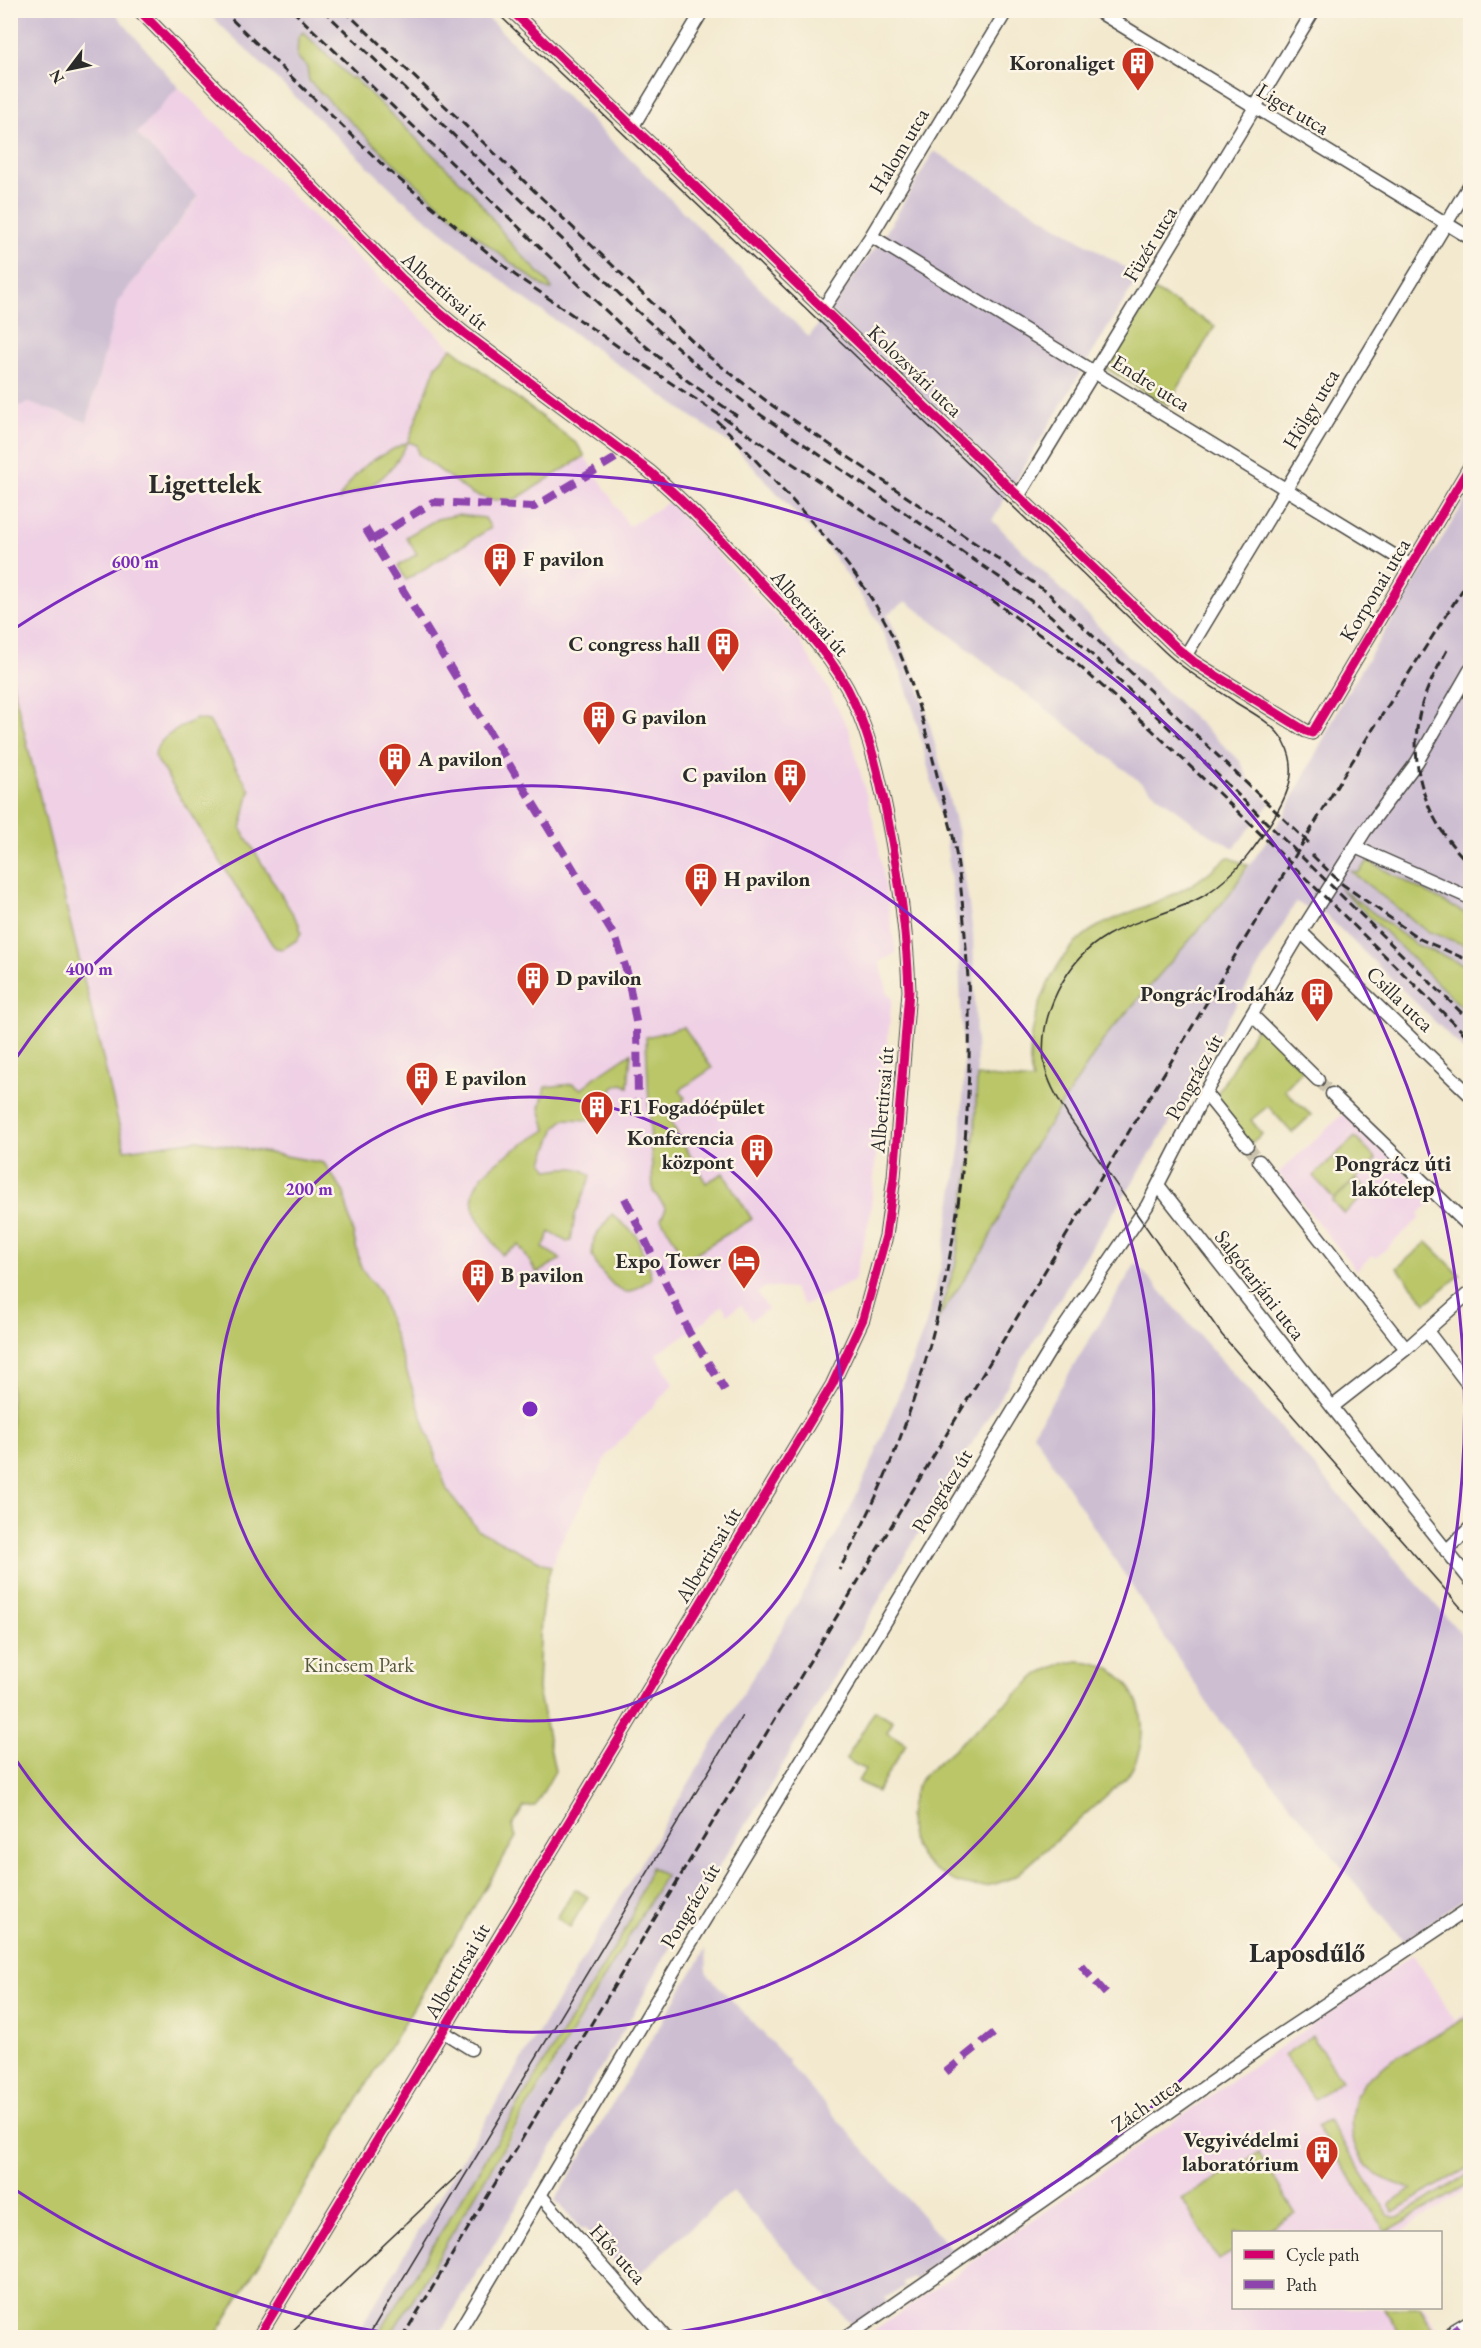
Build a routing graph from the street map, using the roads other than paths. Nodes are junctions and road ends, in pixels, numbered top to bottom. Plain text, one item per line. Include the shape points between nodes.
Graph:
1 (139, 10) edge
2 (511, 10) edge
3 (703, 10) edge
4 (1006, 10) edge
5 (1096, 10) edge
6 (1314, 10) edge
7 (1254, 109) junction
8 (633, 126) junction
9 (1470, 184) edge
10 (1447, 224) junction
11 (871, 236) junction
12 (1470, 238) edge
13 (823, 309) junction
14 (1096, 372) junction
15 (1470, 466) edge
16 (1285, 489) junction
17 (1018, 497) junction
18 (1410, 565) junction
19 (1186, 655) junction
20 (1470, 670) edge
21 (1312, 734) joint
22 (1355, 848) junction
23 (1470, 898) edge
24 (1301, 932) junction
25 (1252, 1015) junction
26 (1318, 1080) tunnel mouth
27 (1205, 1093) junction
28 (1332, 1094) tunnel mouth
29 (1470, 1095) edge
30 (1247, 1145) tunnel mouth
31 (1260, 1162) tunnel mouth
32 (1158, 1185) junction
33 (1470, 1227) edge
34 (1470, 1292) edge
35 (1427, 1331) junction
36 (1406, 1349) junction
37 (1470, 1387) edge
38 (1332, 1407) junction
39 (1470, 1528) edge
40 (1446, 1551) junction
41 (1470, 1580) edge
42 (1470, 1908) edge
43 (442, 2031) junction
44 (471, 2049) dead end
45 (541, 2196) junction
46 (1470, 2321) edge
47 (258, 2337) edge
48 (455, 2337) edge
49 (666, 2337) edge
50 (845, 2337) edge
51 (1449, 2337) edge

1 - 43 street, Albertirsai út via 401,278 464,333 649,471 812,636 854,701 874,758 897,865 909,991 890,1211 863,1319 832,1385
2 - 8 street, Kolozsvári utca
3 - 8 street
4 - 11 street, Halom utca
5 - 7 street, Liget utca
6 - 7 street, Füzér utca
7 - 10 street, Liget utca
7 - 14 street, Füzér utca
8 - 13 street, Kolozsvári utca
9 - 10 street, Hölgy utca
10 - 12 street, Liget utca
10 - 16 street, Hölgy utca
11 - 13 street, Halom utca
11 - 14 street, Endre utca
13 - 17 street, Kolozsvári utca
14 - 16 street, Endre utca
14 - 17 street, Füzér utca
15 - 18 street, Korponai utca
16 - 18 street, Endre utca
16 - 19 street, Hölgy utca
17 - 19 street, Kolozsvári utca
18 - 21 street, Korponai utca
19 - 21 street, Kolozsvári utca
20 - 22 street, Pongrácz út via 1417,762
22 - 23 street
22 - 24 street, Pongrácz út
24 - 25 street, Pongrácz út
24 - 29 street, Csilla utca
25 - 26 street
25 - 27 street, Pongrácz út
27 - 30 street
27 - 32 street, Pongrácz út
28 - 33 street
31 - 36 street
32 - 38 street, Salgótarjáni utca
32 - 45 street, Pongrácz út via 1061,1332
34 - 35 street
35 - 36 street
35 - 37 street
36 - 38 street
38 - 40 street, Salgótarjáni utca
39 - 40 street
40 - 41 street, Salgótarjáni utca
42 - 50 street, Zách utca via 1267,2043
43 - 44 street
43 - 47 street, Albertirsai út
45 - 48 street, Pongrácz út
45 - 49 street, Hős utca
46 - 51 street

